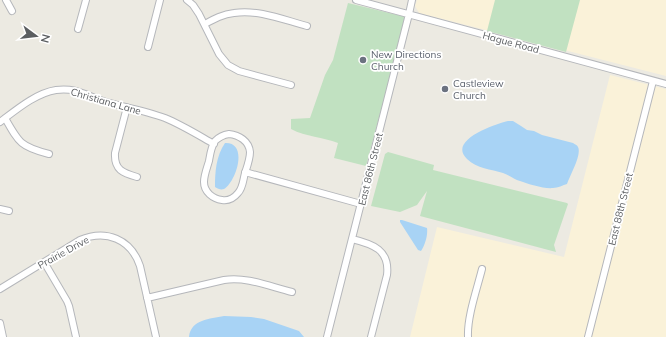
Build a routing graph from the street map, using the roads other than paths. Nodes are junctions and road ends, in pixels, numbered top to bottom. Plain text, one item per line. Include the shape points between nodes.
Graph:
1 (6, 0) edge
2 (86, 0) edge
3 (160, 0) edge
4 (187, 0) edge
5 (356, 0) edge
6 (412, 0) edge
7 (12, 11) dead end
8 (409, 14) junction
9 (205, 24) junction
10 (307, 26) dead end
11 (78, 29) dead end
12 (148, 47) dead end
13 (653, 81) junction
14 (666, 84) edge
15 (291, 85) dead end
16 (127, 107) junction
17 (3, 120) edge
18 (214, 144) junction
19 (50, 154) dead end
20 (245, 172) junction
21 (137, 177) dead end
22 (361, 204) junction
23 (0, 209) edge
24 (9, 211) dead end
25 (352, 239) junction
26 (44, 262) junction
27 (482, 269) dead end
28 (0, 289) edge
29 (292, 292) dead end
30 (147, 298) junction
31 (0, 324) edge
32 (3, 337) edge
33 (76, 337) edge
34 (156, 337) edge
35 (327, 337) edge
36 (371, 337) edge
37 (468, 337) edge
38 (588, 337) edge

1 - 7 street
2 - 11 street
3 - 12 street
4 - 9 street
5 - 8 street, Hague Road
6 - 8 street, East 86th Street
8 - 13 street, Hague Road
8 - 22 street, East 86th Street
9 - 10 street via 216,18 245,12 263,14
9 - 15 street via 219,54 230,66 241,72
13 - 14 street, Hague Road
13 - 38 street, East 88th Street
16 - 17 street, Christiana Lane via 65,89 36,97
16 - 18 street, Christiana Lane via 172,121
16 - 21 street via 115,161 123,172
17 - 19 street via 21,142 33,150
18 - 20 street via 229,134 243,139 250,151
18 - 20 street via 204,182 211,196 224,200 237,195
20 - 22 street
22 - 25 street, East 86th Street
23 - 24 street
25 - 35 street, East 86th Street
25 - 36 street via 376,247 383,254 387,266
26 - 28 street, Prairie Drive
26 - 30 street, Prairie Drive via 86,237 113,237 128,246 137,258
26 - 33 street via 67,301
27 - 37 street via 469,320
29 - 30 street via 234,279
30 - 34 street, Prairie Drive
31 - 32 street

